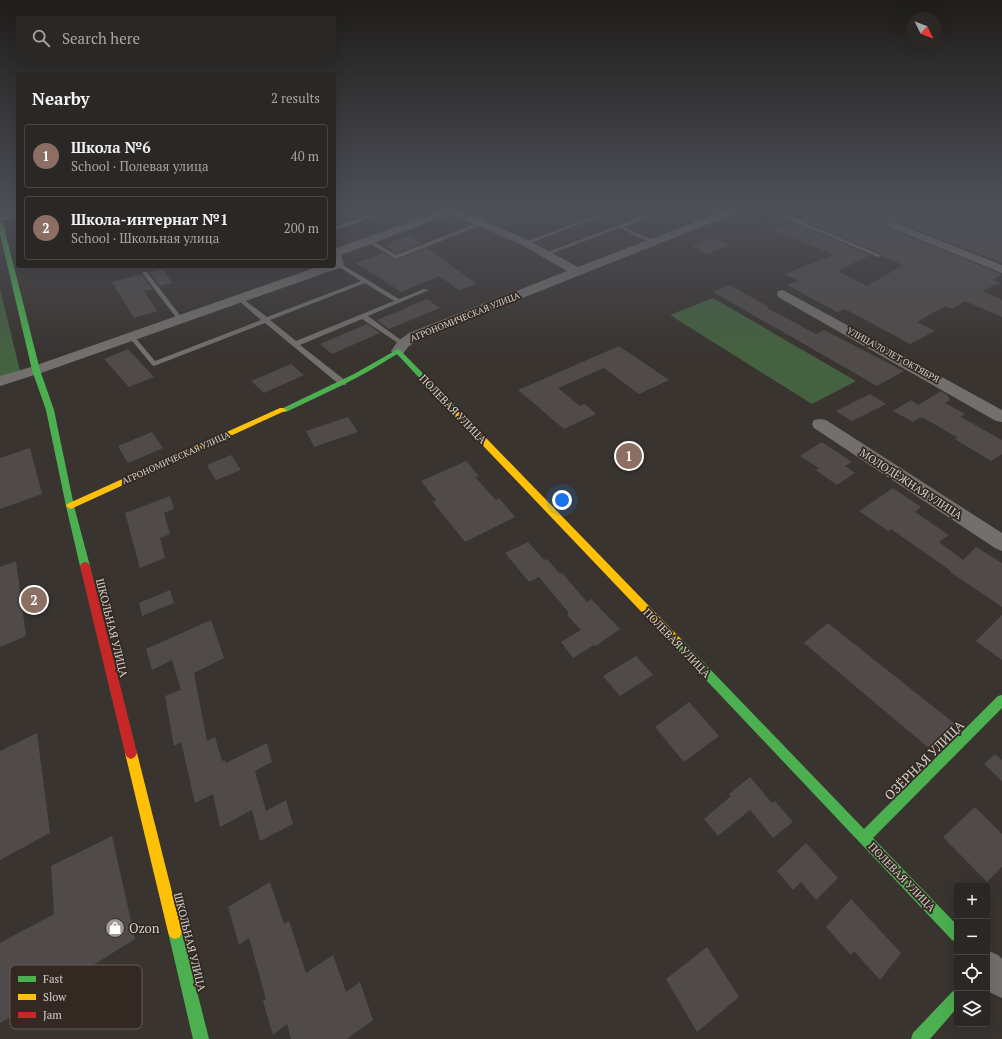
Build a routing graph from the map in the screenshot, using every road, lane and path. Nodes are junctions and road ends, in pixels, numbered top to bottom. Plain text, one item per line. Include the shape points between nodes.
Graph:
1 (8, 256) edge
2 (549, 256) edge
3 (616, 256) edge
4 (971, 256) edge
5 (336, 261) edge
6 (315, 268) edge
7 (1002, 269) edge
8 (577, 272) junction
9 (145, 273) dead end
10 (365, 281) junction
11 (426, 290) dead end
12 (784, 294) dead end
13 (240, 298) junction
14 (398, 301) junction
15 (363, 316) junction
16 (180, 319) junction
17 (266, 320) junction
18 (131, 336) junction
19 (296, 344) junction
20 (400, 348) junction
21 (36, 370) junction
22 (0, 381) edge
23 (343, 383) junction
24 (1002, 417) edge
25 (820, 424) dead end
26 (70, 506) junction
27 (1002, 544) edge
28 (1002, 700) edge
29 (864, 838) junction
30 (954, 932) edge
31 (990, 969) edge
32 (1002, 982) edge
33 (954, 999) edge
34 (201, 1039) edge
35 (919, 1039) edge

1 - 21 street, ШКОЛЬНАЯ УЛИЦА
2 - 8 street
3 - 8 street, АГРОНОМИЧЕСКАЯ УЛИЦА
4 - 7 street
5 - 10 lane
6 - 13 street
8 - 20 street, АГРОНОМИЧЕСКАЯ УЛИЦА via 414,336
9 - 16 lane
10 - 14 lane
10 - 17 lane
11 - 14 lane
12 - 24 street, УЛИЦА 70 ЛЕТ ОКТЯБРЯ
13 - 16 street
13 - 17 lane
14 - 15 lane
15 - 19 lane
15 - 20 lane
16 - 18 street
17 - 18 lane via 154,364
17 - 19 lane
18 - 21 street
19 - 23 lane
20 - 23 street, АГРОНОМИЧЕСКАЯ УЛИЦА via 374,367
20 - 29 street, ПОЛЕВАЯ УЛИЦА
21 - 22 street
21 - 26 street, ШКОЛЬНАЯ УЛИЦА via 50,410
23 - 26 street, АГРОНОМИЧЕСКАЯ УЛИЦА
25 - 27 street, МОЛОДЁЖНАЯ УЛИЦА
26 - 34 street, ШКОЛЬНАЯ УЛИЦА
28 - 29 street, ОЗЁРНАЯ УЛИЦА
29 - 30 street, ПОЛЕВАЯ УЛИЦА
31 - 32 street
33 - 35 street

